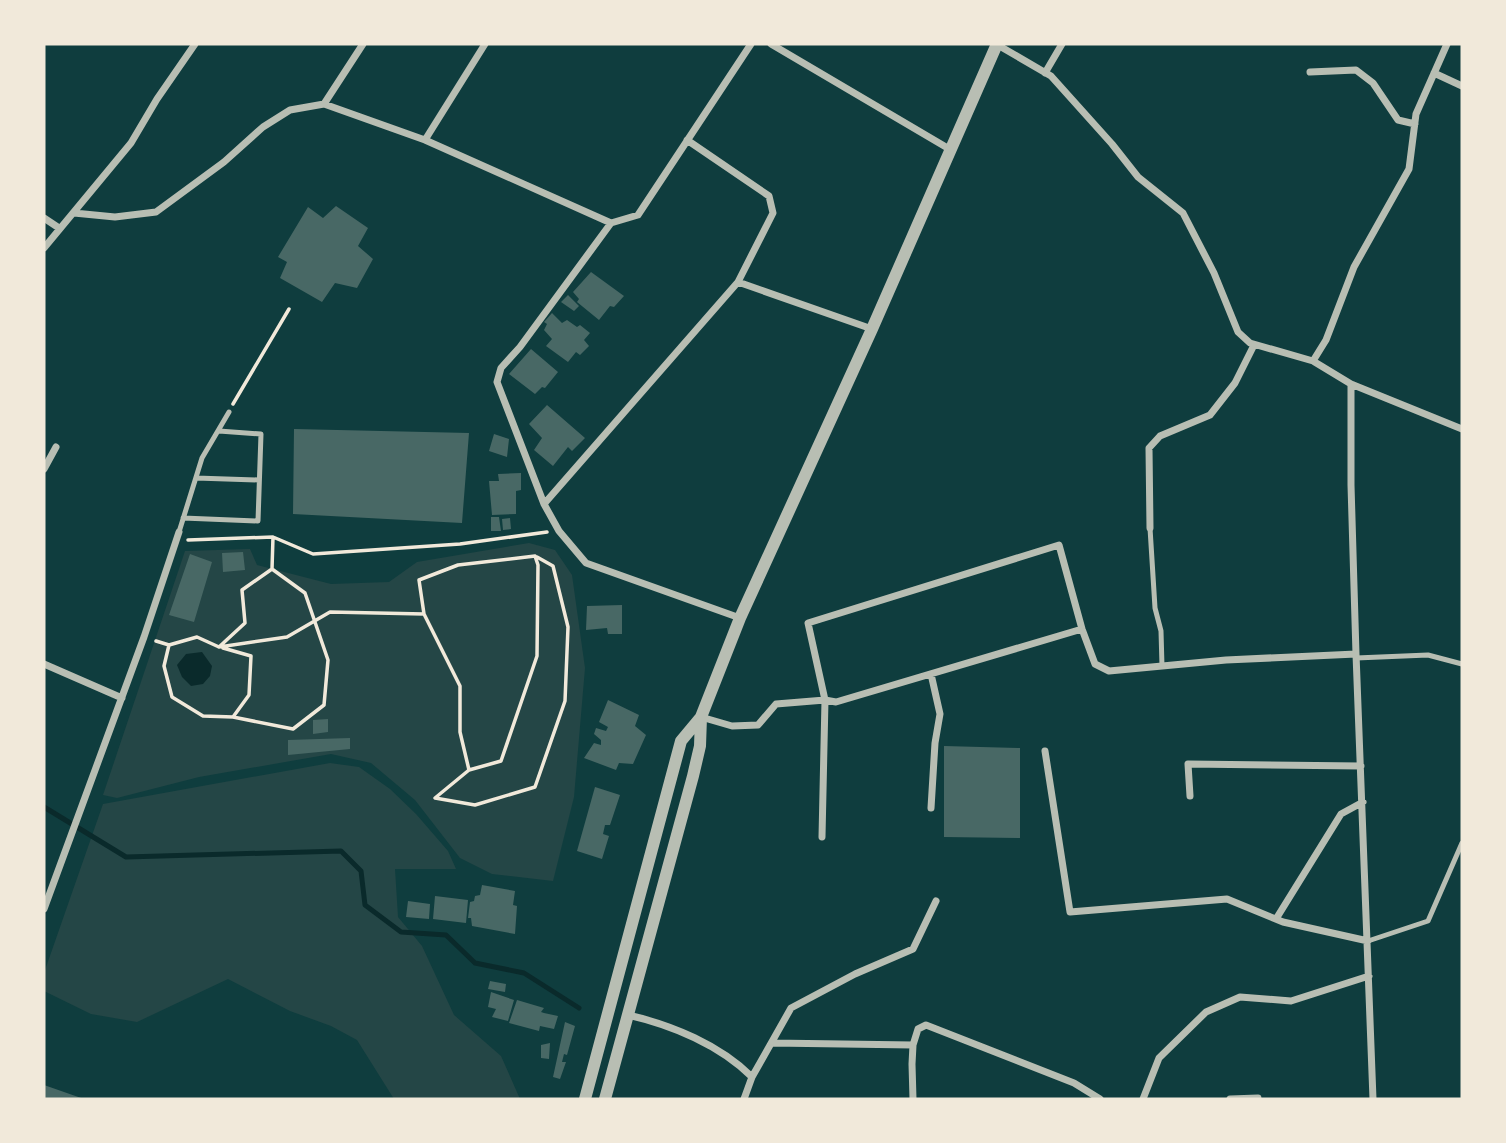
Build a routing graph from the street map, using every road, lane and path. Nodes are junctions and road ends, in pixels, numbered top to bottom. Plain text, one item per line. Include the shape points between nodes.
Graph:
1 (195, 44) edge
2 (363, 44) edge
3 (485, 44) edge
4 (751, 44) edge
5 (771, 44) edge
6 (997, 44) edge
7 (1062, 44) edge
8 (1447, 44) edge
9 (1310, 72) dead end
10 (1045, 73) junction
11 (1434, 73) junction
12 (1462, 86) edge
13 (324, 104) junction
14 (1415, 124) junction
15 (425, 140) junction
16 (687, 140) junction
17 (952, 150) junction
18 (74, 214) junction
19 (44, 218) edge
20 (611, 223) junction
21 (60, 228) junction
22 (44, 248) edge
23 (738, 282) junction
24 (289, 309) dead end
25 (872, 329) junction
26 (1254, 345) junction
27 (1313, 361) junction
28 (1351, 384) junction
29 (229, 412) joint
30 (1462, 429) edge
31 (219, 431) junction
32 (56, 447) dead end
33 (44, 469) edge
34 (196, 478) junction
35 (259, 480) junction
36 (544, 504) junction
37 (183, 518) junction
38 (1150, 528) joint
39 (559, 531) junction
40 (179, 532) joint
41 (273, 537) junction
42 (176, 540) junction
43 (535, 556) junction
44 (272, 569) junction
45 (424, 614) junction
46 (740, 618) junction
47 (315, 621) junction
48 (1082, 629) junction
49 (144, 637) junction
50 (169, 645) junction
51 (219, 647) junction
52 (1356, 656) junction
53 (44, 664) edge
54 (1462, 664) edge
55 (1162, 666) junction
56 (930, 674) junction
57 (122, 698) junction
58 (825, 700) junction
59 (233, 717) junction
60 (701, 717) junction
61 (1045, 751) dead end
62 (1361, 766) junction
63 (469, 770) junction
64 (1190, 796) dead end
65 (1363, 802) junction
66 (931, 808) dead end
67 (822, 837) dead end
68 (1462, 843) edge
69 (936, 901) dead end
70 (45, 906) edge
71 (1276, 919) junction
72 (1368, 941) junction
73 (1369, 976) junction
74 (628, 1015) junction
75 (772, 1043) junction
76 (913, 1045) junction
77 (752, 1077) junction
78 (1258, 1098) edge
79 (585, 1099) edge
80 (606, 1099) edge
81 (744, 1099) edge
82 (913, 1099) edge
83 (1100, 1099) edge
84 (1143, 1099) edge
85 (1230, 1099) edge
86 (1373, 1099) edge

1 - 18 street via 131,143
2 - 13 street
3 - 15 street
4 - 16 street
5 - 17 street
6 - 10 street
6 - 17 street
7 - 10 street
8 - 11 street
9 - 14 street via 1356,70 1373,83 1398,120
10 - 26 street via 1138,177 1183,213 1238,332
11 - 12 street
11 - 14 street
13 - 15 street
13 - 18 street via 290,110 263,127 156,212 115,217
14 - 27 street via 1409,169 1354,267 1326,340
15 - 20 street
16 - 20 street via 638,215
16 - 23 street via 769,196 773,213
17 - 25 street
18 - 21 street
19 - 21 street
20 - 36 street via 501,368 497,382
21 - 22 street
23 - 25 street
23 - 36 street
24 - 29 path
25 - 46 street
26 - 27 street
26 - 38 street via 1236,383 1210,415 1160,436 1149,448
27 - 28 street
28 - 30 street
28 - 52 street
29 - 31 lane
31 - 34 lane
31 - 35 lane via 261,434
32 - 33 street
34 - 35 lane
34 - 37 lane
35 - 37 lane via 258,521
36 - 39 street
37 - 40 lane
38 - 55 lane
39 - 41 path via 460,544 313,554
39 - 46 street via 586,563
40 - 42 street
41 - 42 path
41 - 44 path
42 - 49 street
43 - 45 path via 458,565 419,580
43 - 63 path via 537,656 501,761
43 - 63 path via 553,566 568,627 565,701 535,787 475,805 435,798
44 - 47 path via 305,593
44 - 51 path via 242,590 245,623
45 - 47 path via 330,612
45 - 63 path via 460,687 460,732
46 - 60 street
47 - 51 path via 287,637
47 - 59 path via 328,660 324,705 293,729
48 - 55 street via 1095,664 1109,671
48 - 56 street
48 - 58 street via 1059,545 808,623
49 - 50 path
49 - 57 street
50 - 51 path via 198,637
50 - 59 path via 164,666 172,697 203,716
51 - 59 path via 251,656 249,695
52 - 54 lane via 1428,655
52 - 55 street
52 - 62 street
53 - 57 street
56 - 58 street via 836,702
56 - 66 street via 940,714
57 - 70 street
58 - 60 street via 776,704 758,725 732,726
58 - 67 street
60 - 74 street via 700,746
60 - 79 street via 681,741
61 - 71 street via 1070,912 1227,899
62 - 64 street via 1188,764
62 - 65 street
65 - 71 street via 1341,814
65 - 72 street
68 - 72 lane via 1427,921
69 - 75 street via 913,949 791,1008
71 - 72 street
72 - 73 street
73 - 84 street via 1291,1001 1240,996 1206,1012 1159,1058
73 - 86 street
74 - 77 street via 663,1023 736,1061
74 - 80 street
75 - 76 street
75 - 77 street
76 - 82 street
76 - 83 street via 918,1029 926,1025 1074,1083
77 - 81 street
78 - 85 street

